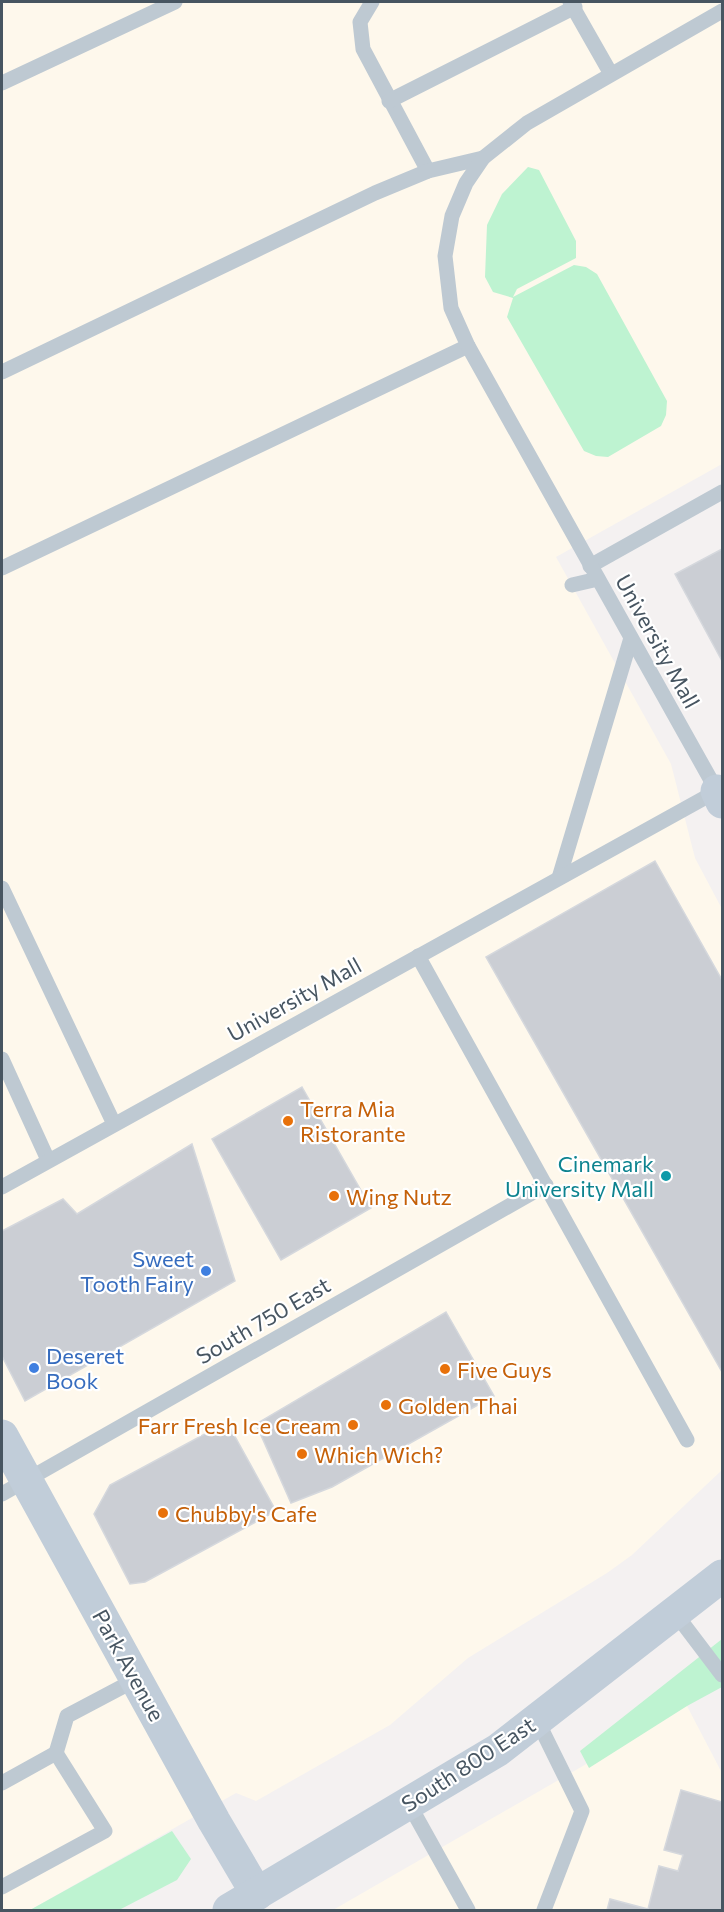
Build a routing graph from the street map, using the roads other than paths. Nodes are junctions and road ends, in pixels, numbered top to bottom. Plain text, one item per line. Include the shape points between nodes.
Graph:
1 (175, 2) edge
2 (372, 2) edge
3 (573, 4) edge
4 (723, 11) edge
5 (611, 74) junction
6 (2, 83) edge
7 (390, 101) junction
8 (483, 158) junction
9 (428, 171) junction
10 (468, 346) junction
11 (2, 372) edge
12 (723, 492) edge
13 (590, 566) junction
14 (2, 568) edge
15 (598, 579) junction
16 (572, 585) dead end
17 (631, 638) junction
18 (720, 797) edge
19 (559, 878) junction
20 (2, 888) edge
21 (418, 956) junction
22 (2, 1059) edge
23 (114, 1124) junction
24 (48, 1160) junction
25 (546, 1185) junction
26 (2, 1186) edge
27 (2, 1436) edge
28 (687, 1440) dead end
29 (14, 1487) edge
30 (723, 1576) edge
31 (675, 1613) junction
32 (723, 1675) edge
33 (137, 1679) junction
34 (537, 1720) junction
35 (56, 1753) junction
36 (2, 1783) edge
37 (409, 1804) junction
38 (2, 1887) edge
39 (257, 1894) junction
40 (229, 1911) edge
41 (468, 1911) edge
42 (544, 1911) edge

1 - 6 lane
2 - 7 lane via 360,22 363,50
3 - 5 lane
3 - 7 lane
4 - 5 lane, University Mall
5 - 8 lane, University Mall via 526,123
7 - 9 lane
8 - 9 lane
8 - 10 lane, University Mall via 466,183 452,216 445,256 451,308
9 - 11 lane
10 - 13 lane, University Mall
10 - 14 lane
12 - 13 lane
13 - 15 lane, University Mall
15 - 16 lane
15 - 17 lane, University Mall
17 - 18 lane, University Mall
17 - 19 lane
18 - 19 lane, University Mall
19 - 21 lane, University Mall
20 - 23 lane
21 - 23 lane, University Mall
21 - 25 lane
22 - 24 lane
23 - 24 lane, University Mall
24 - 26 lane, University Mall
25 - 28 lane
25 - 29 lane, South 750 East
27 - 29 main road, Park Avenue
29 - 33 main road, Park Avenue
30 - 31 main road, South 800 East
31 - 32 lane
31 - 34 main road, South 800 East
33 - 35 lane via 68,1716
33 - 39 main road, Park Avenue
34 - 37 main road, South 800 East via 498,1750
34 - 42 lane via 582,1811
35 - 36 lane
35 - 38 lane via 105,1831
37 - 39 main road, South 800 East
37 - 41 lane
39 - 40 main road, South 800 East

